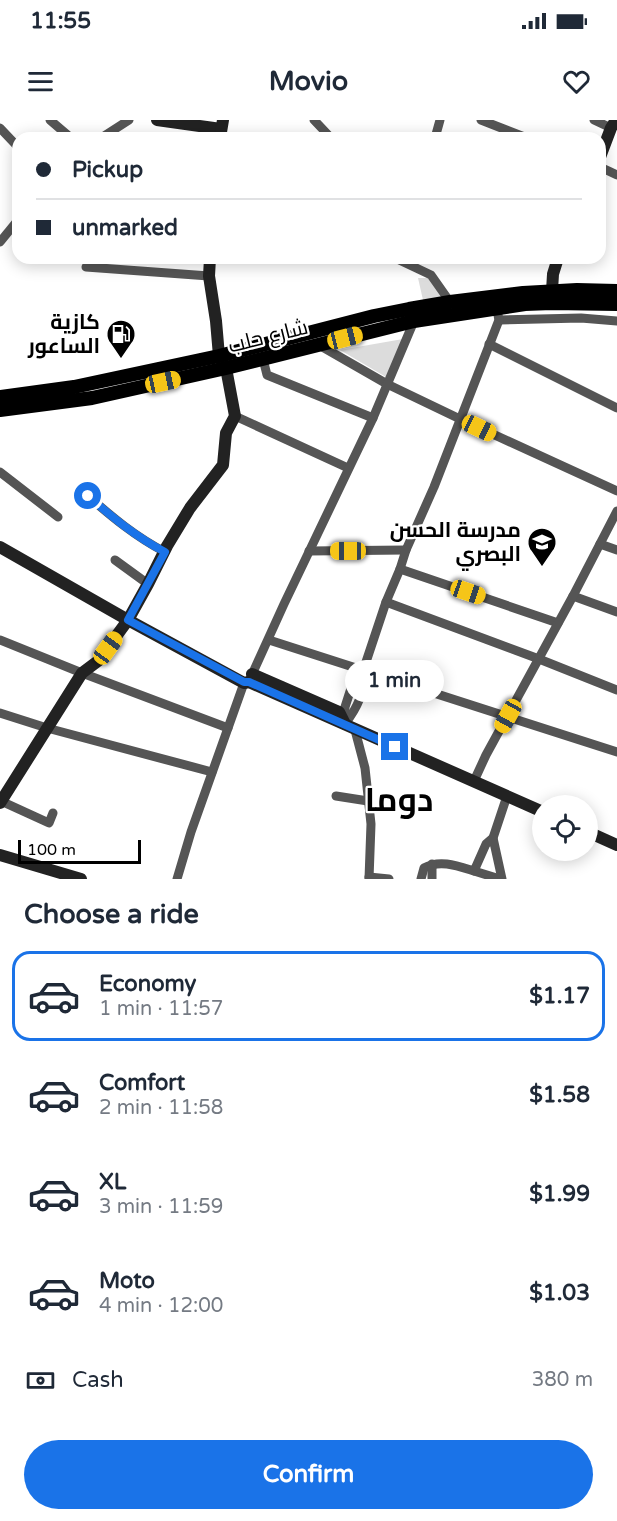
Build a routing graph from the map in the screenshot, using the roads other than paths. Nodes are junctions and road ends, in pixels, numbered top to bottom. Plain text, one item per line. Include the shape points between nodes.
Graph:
1 (50, 120) edge
2 (129, 120) edge
3 (157, 120) edge
4 (314, 120) edge
5 (481, 120) edge
6 (594, 120) edge
7 (614, 124) edge
8 (0, 129) edge
9 (221, 129) edge
10 (64, 132) edge
11 (110, 132) edge
12 (325, 132) edge
13 (511, 132) edge
14 (12, 141) edge
15 (606, 143) edge
16 (12, 227) edge
17 (0, 242) edge
18 (210, 264) edge
19 (408, 264) edge
20 (556, 264) edge
21 (86, 267) dead end
22 (209, 276) junction
23 (617, 291) edge
24 (552, 297) junction
25 (450, 302) junction
26 (617, 304) edge
27 (497, 308) junction
28 (414, 321) junction
29 (617, 321) edge
30 (489, 344) junction
31 (319, 345) junction
32 (263, 358) junction
33 (223, 362) junction
34 (387, 384) junction
35 (0, 397) edge
36 (617, 408) edge
37 (0, 410) edge
38 (235, 416) junction
39 (373, 418) junction
40 (460, 419) junction
41 (348, 468) junction
42 (0, 472) edge
43 (617, 491) edge
44 (88, 496) dead end
45 (617, 511) edge
46 (58, 517) dead end
47 (600, 544) junction
48 (0, 548) edge
49 (406, 550) junction
50 (617, 550) edge
51 (309, 551) junction
52 (165, 552) junction
53 (115, 560) dead end
54 (400, 569) junction
55 (148, 584) junction
56 (573, 596) junction
57 (386, 602) junction
58 (617, 612) edge
59 (128, 620) junction
60 (558, 623) junction
61 (0, 640) edge
62 (269, 640) junction
63 (539, 659) junction
64 (363, 670) junction
65 (82, 674) junction
66 (249, 680) junction
67 (617, 690) edge
68 (0, 713) edge
69 (508, 716) junction
70 (350, 727) junction
71 (47, 728) junction
72 (228, 728) junction
73 (617, 752) edge
74 (212, 772) junction
75 (474, 781) junction
76 (336, 796) dead end
77 (507, 796) junction
78 (368, 801) junction
79 (0, 802) edge
80 (532, 807) edge
81 (53, 813) dead end
82 (598, 836) edge
83 (493, 838) junction
84 (617, 845) edge
85 (0, 855) edge
86 (432, 864) junction
87 (474, 871) junction
88 (369, 878) edge
89 (81, 879) edge
90 (177, 879) edge
91 (389, 879) edge
92 (421, 879) edge
93 (432, 879) edge
94 (501, 879) edge

1 - 10 street
2 - 11 street
3 - 9 street
4 - 12 street
5 - 13 street
6 - 7 street
7 - 15 street
8 - 14 street
16 - 17 street
18 - 22 street
19 - 25 street via 431,274
20 - 24 street
21 - 22 street
22 - 33 street
23 - 24 main road, شارع حلب
24 - 26 main road, شارع حلب
24 - 27 main road, شارع حلب
25 - 27 main road, شارع حلب
25 - 33 main road, شارع حلب via 374,316
27 - 28 main road, شارع حلب
27 - 29 street
27 - 30 street
28 - 31 main road, شارع حلب
28 - 34 street
30 - 36 street
30 - 40 street
31 - 32 main road, شارع حلب
31 - 34 street
32 - 33 main road, شارع حلب
32 - 39 street via 267,375
33 - 35 main road, شارع حلب
33 - 37 main road, شارع حلب via 92,398
33 - 38 street
34 - 39 street
34 - 40 street
38 - 41 street
38 - 52 street via 226,433 223,465 190,508
39 - 41 street
40 - 43 street
40 - 49 street
41 - 51 street
42 - 46 street
44 - 52 street via 132,532
45 - 47 street
47 - 50 street
47 - 56 street
48 - 59 street
49 - 51 street
49 - 54 street
51 - 62 street
52 - 55 street
53 - 55 street
54 - 57 street
54 - 60 street
55 - 59 street
56 - 58 street
56 - 60 street
57 - 63 street
57 - 64 street
59 - 65 street via 98,661
59 - 66 street
60 - 63 street
61 - 65 street
62 - 64 street
62 - 66 street
63 - 67 street
63 - 69 street
64 - 69 street
64 - 70 street via 354,680 345,707
65 - 71 street
65 - 72 street
66 - 70 street
66 - 72 street
68 - 71 street
69 - 73 street
69 - 75 street
70 - 75 street
70 - 78 street via 365,768
71 - 74 street
71 - 79 street
72 - 74 street
74 - 90 street
75 - 77 street
76 - 78 street
77 - 80 street
77 - 83 street
78 - 88 street
79 - 81 street via 49,823
82 - 84 street
83 - 87 street via 486,844
83 - 94 street
85 - 89 street
86 - 87 street
86 - 92 street via 424,868
86 - 93 street
87 - 94 street
88 - 91 street

